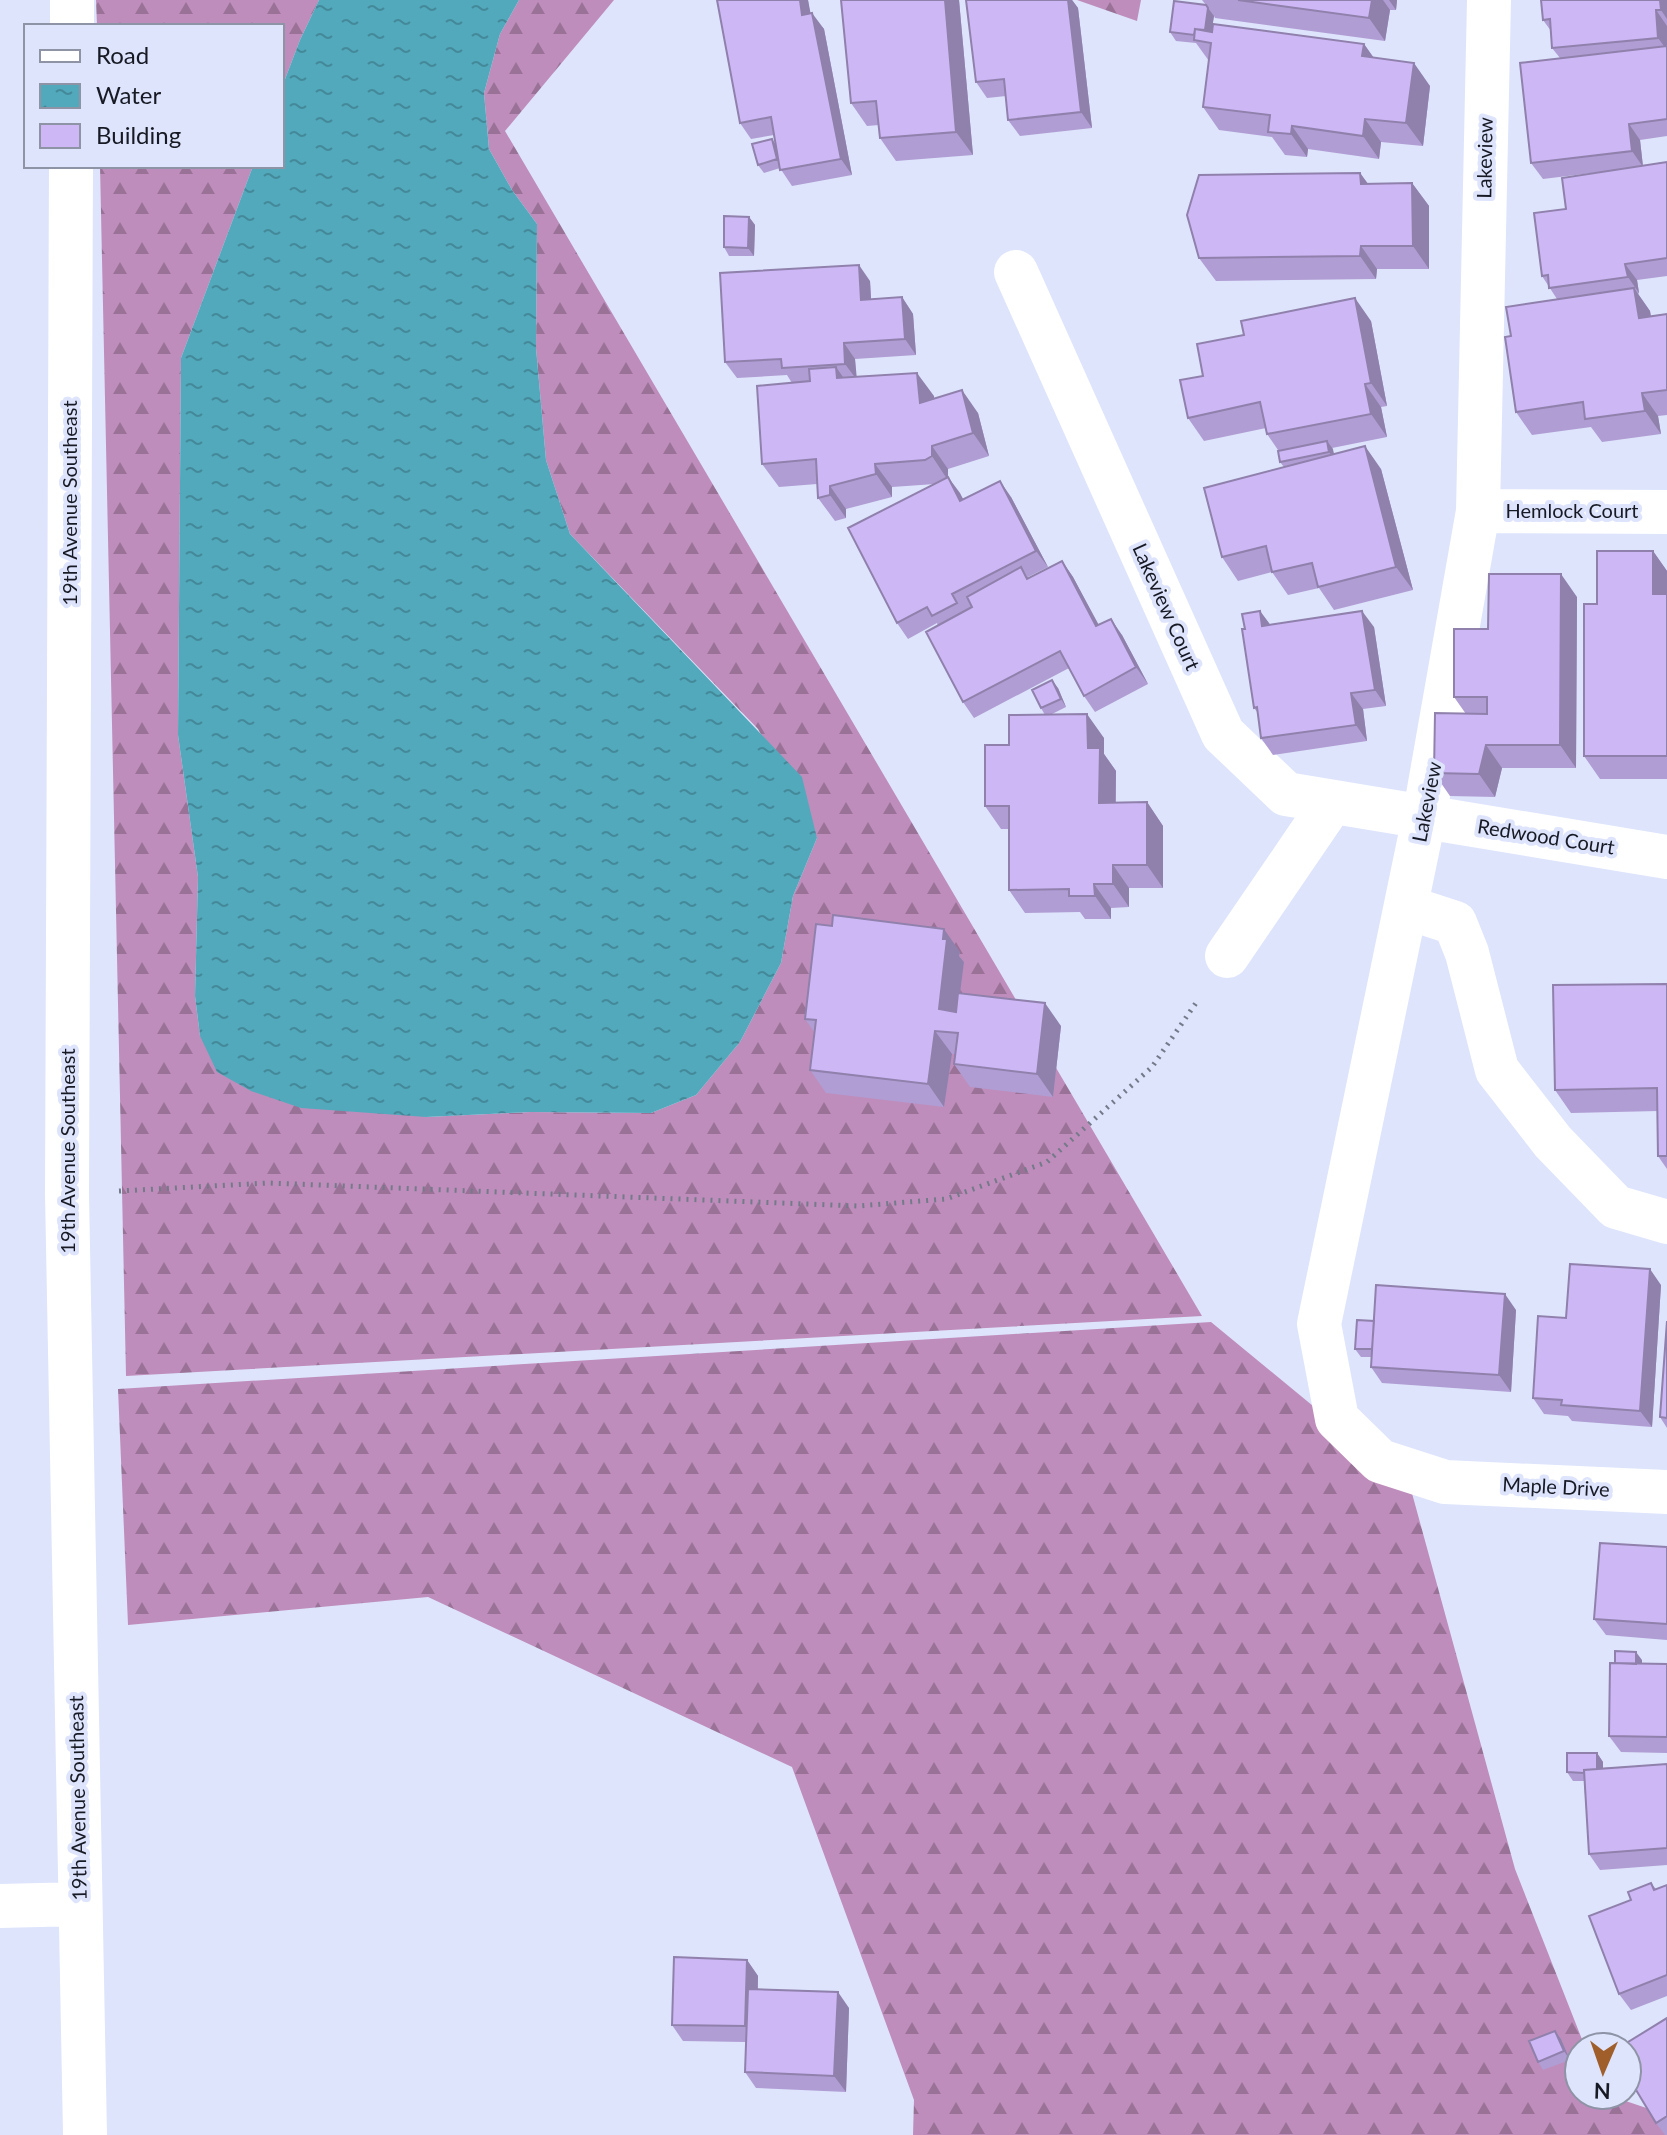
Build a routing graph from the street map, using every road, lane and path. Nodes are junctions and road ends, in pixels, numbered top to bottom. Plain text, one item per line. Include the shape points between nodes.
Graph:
1 (72, 0) edge
2 (1489, 0) edge
3 (72, 24) edge
4 (71, 168) edge
5 (1016, 272) dead end
6 (1478, 511) junction
7 (1667, 512) edge
8 (1332, 802) junction
9 (1424, 818) junction
10 (1667, 857) edge
11 (1406, 907) junction
12 (1227, 956) joint
13 (67, 1194) junction
14 (1667, 1222) edge
15 (1445, 1482) joint
16 (1667, 1492) edge
17 (80, 1904) junction
18 (0, 1906) edge
19 (85, 2135) edge

1 - 3 street
2 - 6 street, Lakeview
4 - 13 street, 19th Avenue Southeast
5 - 8 street, Lakeview Court via 1223,734 1286,794
6 - 7 street, Hemlock Court
6 - 9 street, Lakeview
8 - 9 street, Lakeview Court
8 - 12 street
9 - 10 street, Redwood Court
9 - 11 street, Lakeview
11 - 14 street via 1455,923 1497,1070 1553,1142 1616,1207
11 - 15 street, Lakeview via 1319,1324 1337,1419 1380,1461
12 - 13 path via 1152,1067 1047,1162 946,1199 858,1206 268,1183
13 - 17 street, 19th Avenue Southeast
15 - 16 street, Maple Drive
17 - 18 street
17 - 19 street, 19th Avenue Southeast

